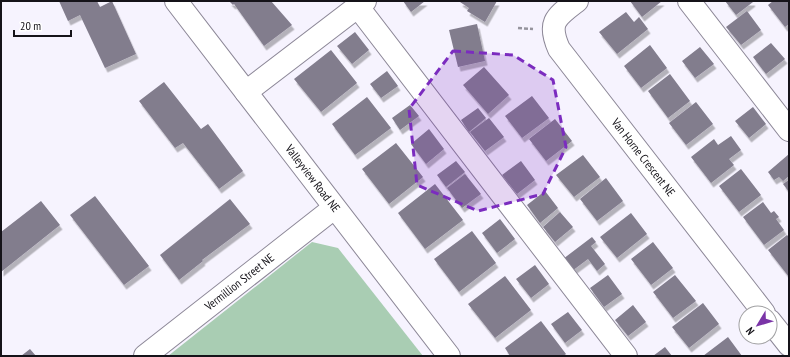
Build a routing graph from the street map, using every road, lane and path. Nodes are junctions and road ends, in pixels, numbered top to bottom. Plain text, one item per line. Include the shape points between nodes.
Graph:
1 (176, 1) edge
2 (577, 1) edge
3 (689, 1) edge
4 (362, 4) edge
5 (246, 92) junction
6 (789, 130) edge
7 (334, 208) junction
8 (758, 305) edge
9 (778, 331) edge
10 (789, 345) edge
11 (145, 356) edge
12 (449, 356) edge
13 (626, 356) edge

1 - 5 street, Valleyview Road NE
2 - 8 street, Van Horne Crescent NE via 554,22 552,30 559,49
3 - 6 street
4 - 5 street
4 - 13 street
5 - 7 street, Valleyview Road NE
7 - 11 street, Vermillion Street NE
7 - 12 street, Valleyview Road NE
9 - 10 street

